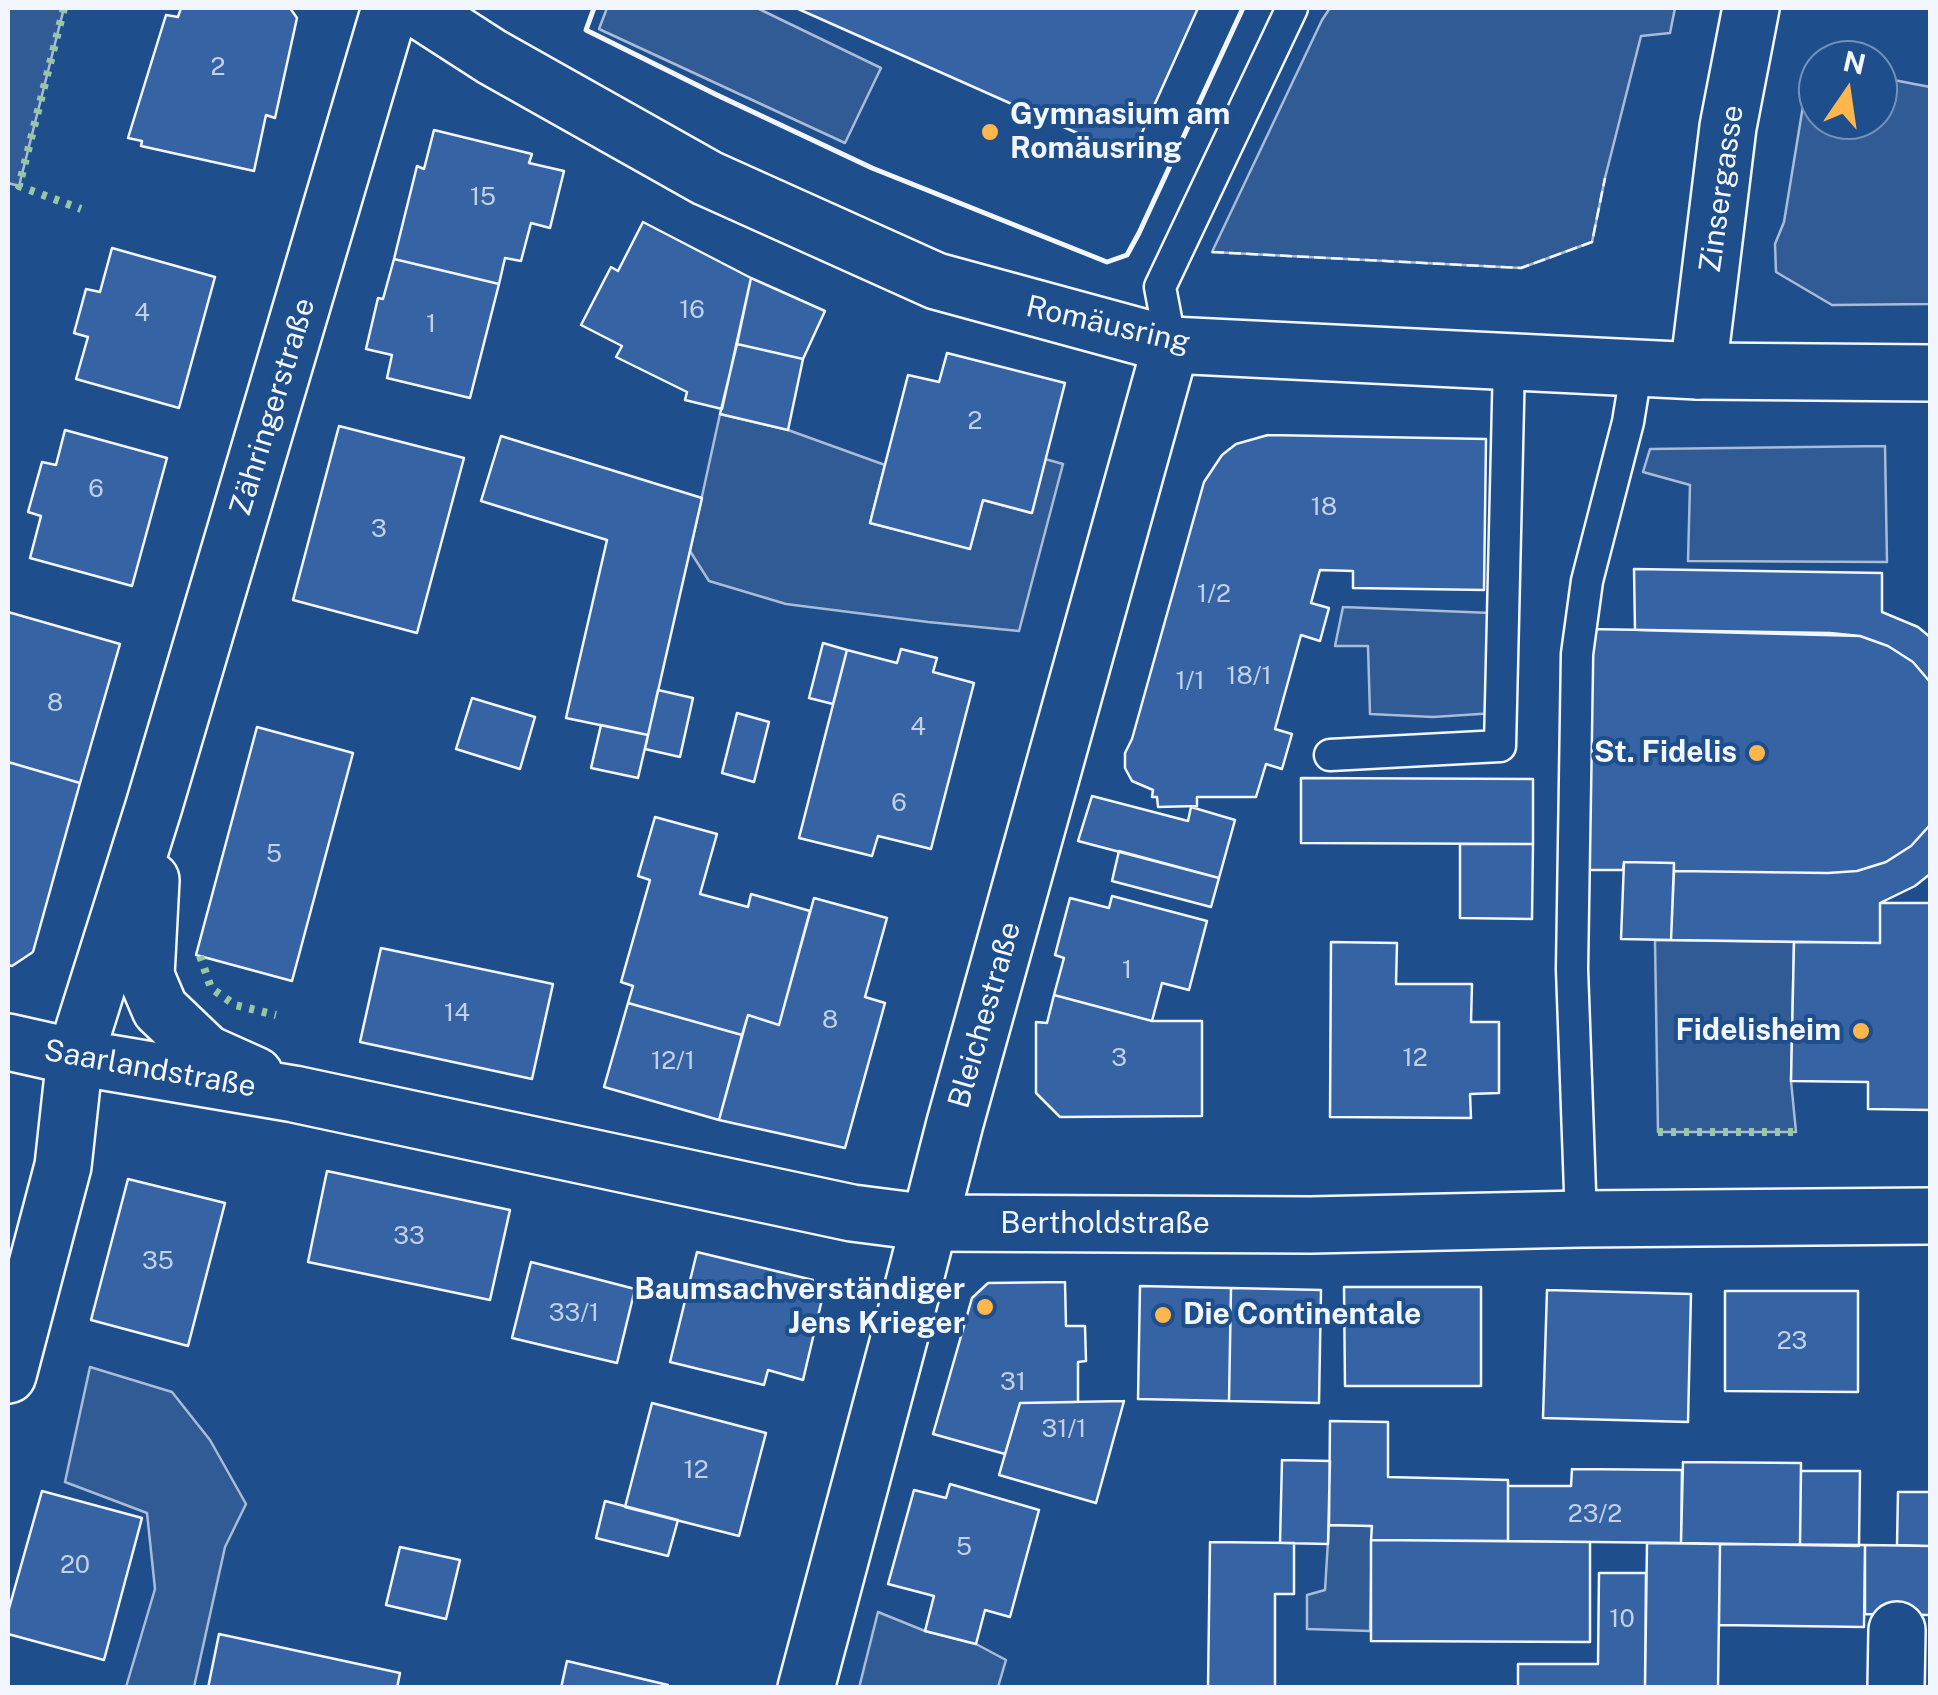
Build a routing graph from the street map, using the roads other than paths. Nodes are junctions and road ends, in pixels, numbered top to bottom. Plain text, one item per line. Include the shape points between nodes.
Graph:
1 (390, 8) edge
2 (416, 8) edge
3 (1292, 8) edge
4 (1751, 8) edge
5 (1172, 346) junction
6 (1509, 362) junction
7 (1638, 367) junction
8 (1698, 370) junction
9 (1930, 373) edge
10 (1330, 755) dead end
11 (154, 806) junction
12 (8, 1042) edge
13 (75, 1057) junction
14 (294, 1094) junction
15 (1930, 1216) edge
16 (1581, 1219) junction
17 (930, 1223) junction
18 (8, 1374) edge
19 (1897, 1630) dead end
20 (806, 1688) edge
21 (1896, 1688) edge

1 - 11 main road, Zähringerstraße
2 - 5 main road, Romäusring via 707,178 936,280
3 - 5 lane via 1160,287
4 - 8 main road, Zinsergasse via 1728,127
5 - 6 main road, Romäusring
5 - 17 main road, Bleichestraße
6 - 7 main road, Romäusring
6 - 10 lane via 1500,746
7 - 8 main road, Romäusring
7 - 16 lane via 1587,581 1577,654 1572,968
8 - 9 main road, Romäusring
11 - 13 main road, Zähringerstraße
11 - 14 main road, Zähringerstraße via 146,976 160,1010 206,1052
12 - 13 main road, Saarlandstraße
13 - 14 main road, Saarlandstraße
13 - 18 main road, Zähringerstraße via 63,1166
14 - 17 main road, Bertholdstraße via 852,1213
15 - 16 main road, Bertholdstraße
16 - 17 main road, Bertholdstraße
17 - 20 main road, Bleichestraße
19 - 21 main road

